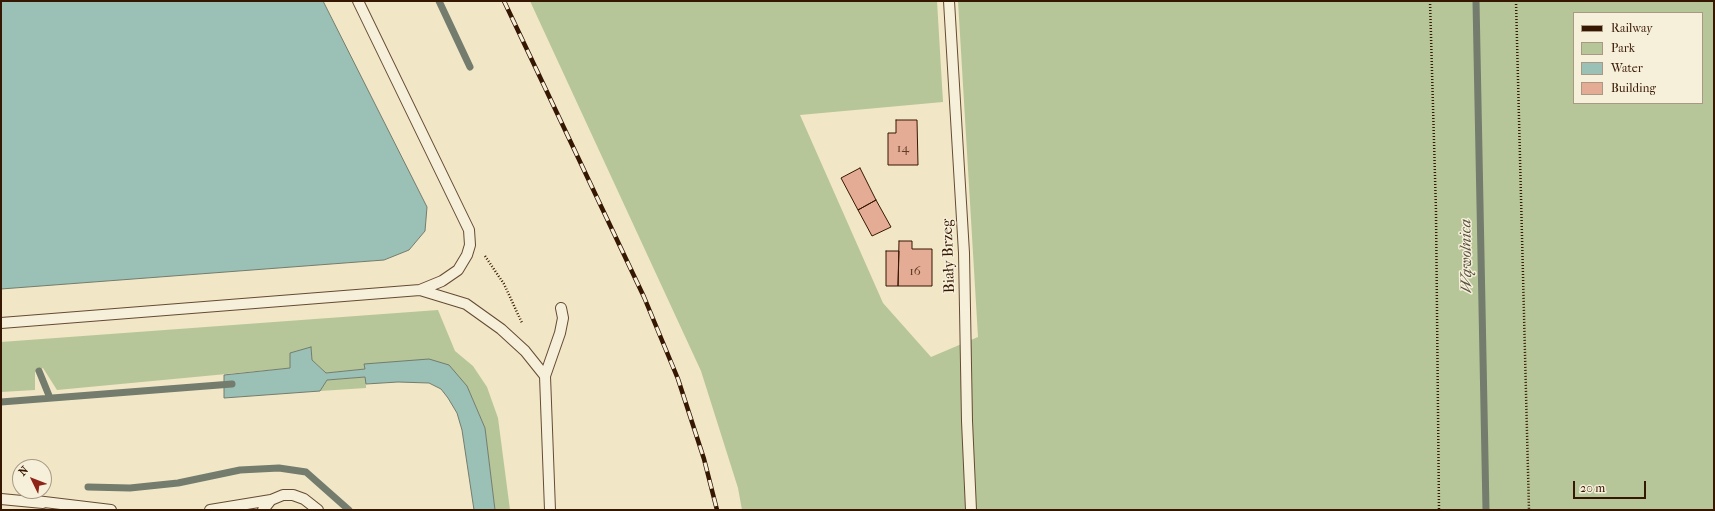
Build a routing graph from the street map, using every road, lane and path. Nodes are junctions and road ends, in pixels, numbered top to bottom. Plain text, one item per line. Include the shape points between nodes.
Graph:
1 (358, 1) edge
2 (948, 1) edge
3 (1430, 1) edge
4 (1516, 1) edge
5 (485, 255) dead end
6 (420, 290) junction
7 (560, 308) dead end
8 (1, 323) edge
9 (522, 324) dead end
10 (545, 376) junction
11 (1, 499) edge
12 (271, 500) junction
13 (36, 501) junction
14 (63, 510) edge
15 (111, 510) edge
16 (210, 510) edge
17 (262, 510) edge
18 (318, 510) edge
19 (550, 510) edge
20 (972, 510) edge
21 (1439, 510) edge
22 (1529, 510) edge

1 - 6 lane via 468,230 470,245 458,270 442,281
2 - 20 lane, Biały Brzeg via 964,253 967,421
3 - 21 path via 1436,211
4 - 22 path
5 - 9 path via 504,284
6 - 8 lane
6 - 10 lane via 466,304 501,329
7 - 10 lane via 563,318 560,333
10 - 19 lane
11 - 13 lane
12 - 16 lane
12 - 17 lane
12 - 18 lane via 293,495 304,499
13 - 14 lane
13 - 15 lane

